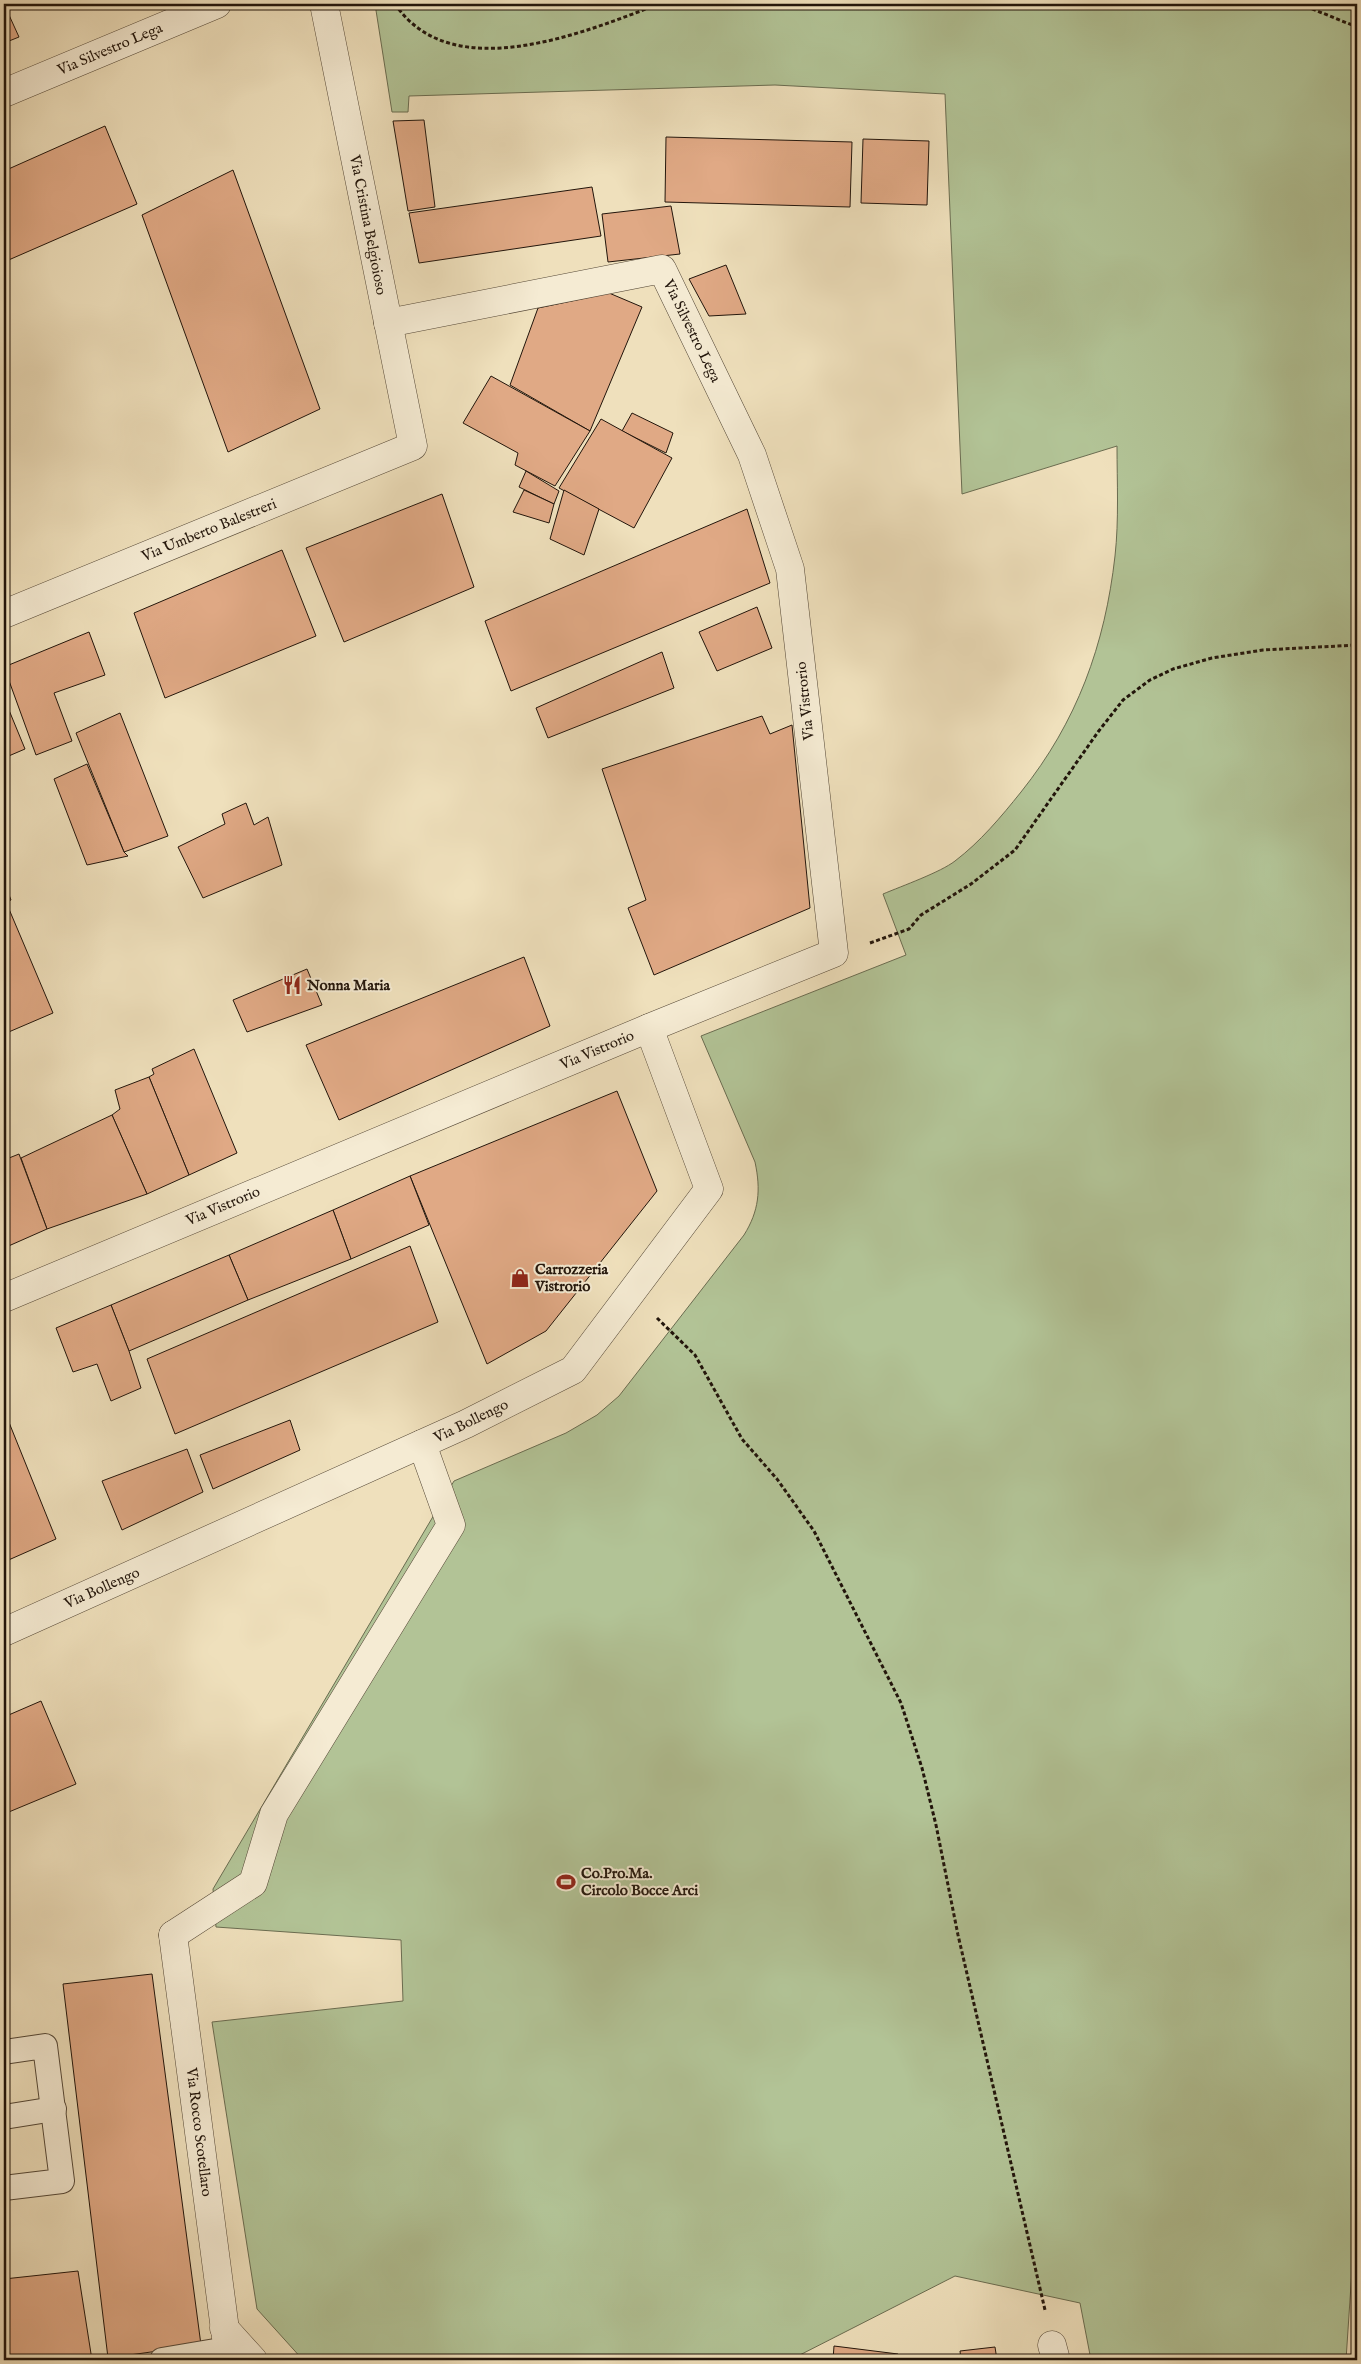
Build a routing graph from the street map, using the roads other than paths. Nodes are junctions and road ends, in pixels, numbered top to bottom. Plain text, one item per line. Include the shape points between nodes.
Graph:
1 (217, 4) edge
2 (324, 4) edge
3 (4, 94) edge
4 (388, 322) junction
5 (413, 446) joint
6 (790, 569) joint
7 (4, 614) edge
8 (649, 1028) junction
9 (4, 1298) edge
10 (422, 1444) junction
11 (4, 1632) edge
12 (4, 2052) edge
13 (54, 2109) junction
14 (4, 2117) edge
15 (4, 2188) edge
16 (227, 2346) edge
17 (162, 2360) edge
18 (253, 2360) edge

1 - 3 street, Via Silvestro Lega
2 - 4 street, Via Cristina Belgioioso
4 - 5 street, Via Cristina Belgioioso
4 - 6 street, Via Silvestro Lega via 662,269 752,455
5 - 7 street, Via Umberto Balestreri
6 - 8 street, Via Vistrorio via 834,953
8 - 9 street, Via Vistrorio
8 - 10 street, Via Bollengo via 709,1188 573,1370
10 - 11 street, Via Bollengo
10 - 16 street, Via Rocco Scotellaro via 451,1525 274,1814 253,1883 173,1935
12 - 13 lane via 44,2046
13 - 14 lane
13 - 15 lane via 62,2181
16 - 17 lane
16 - 18 street

